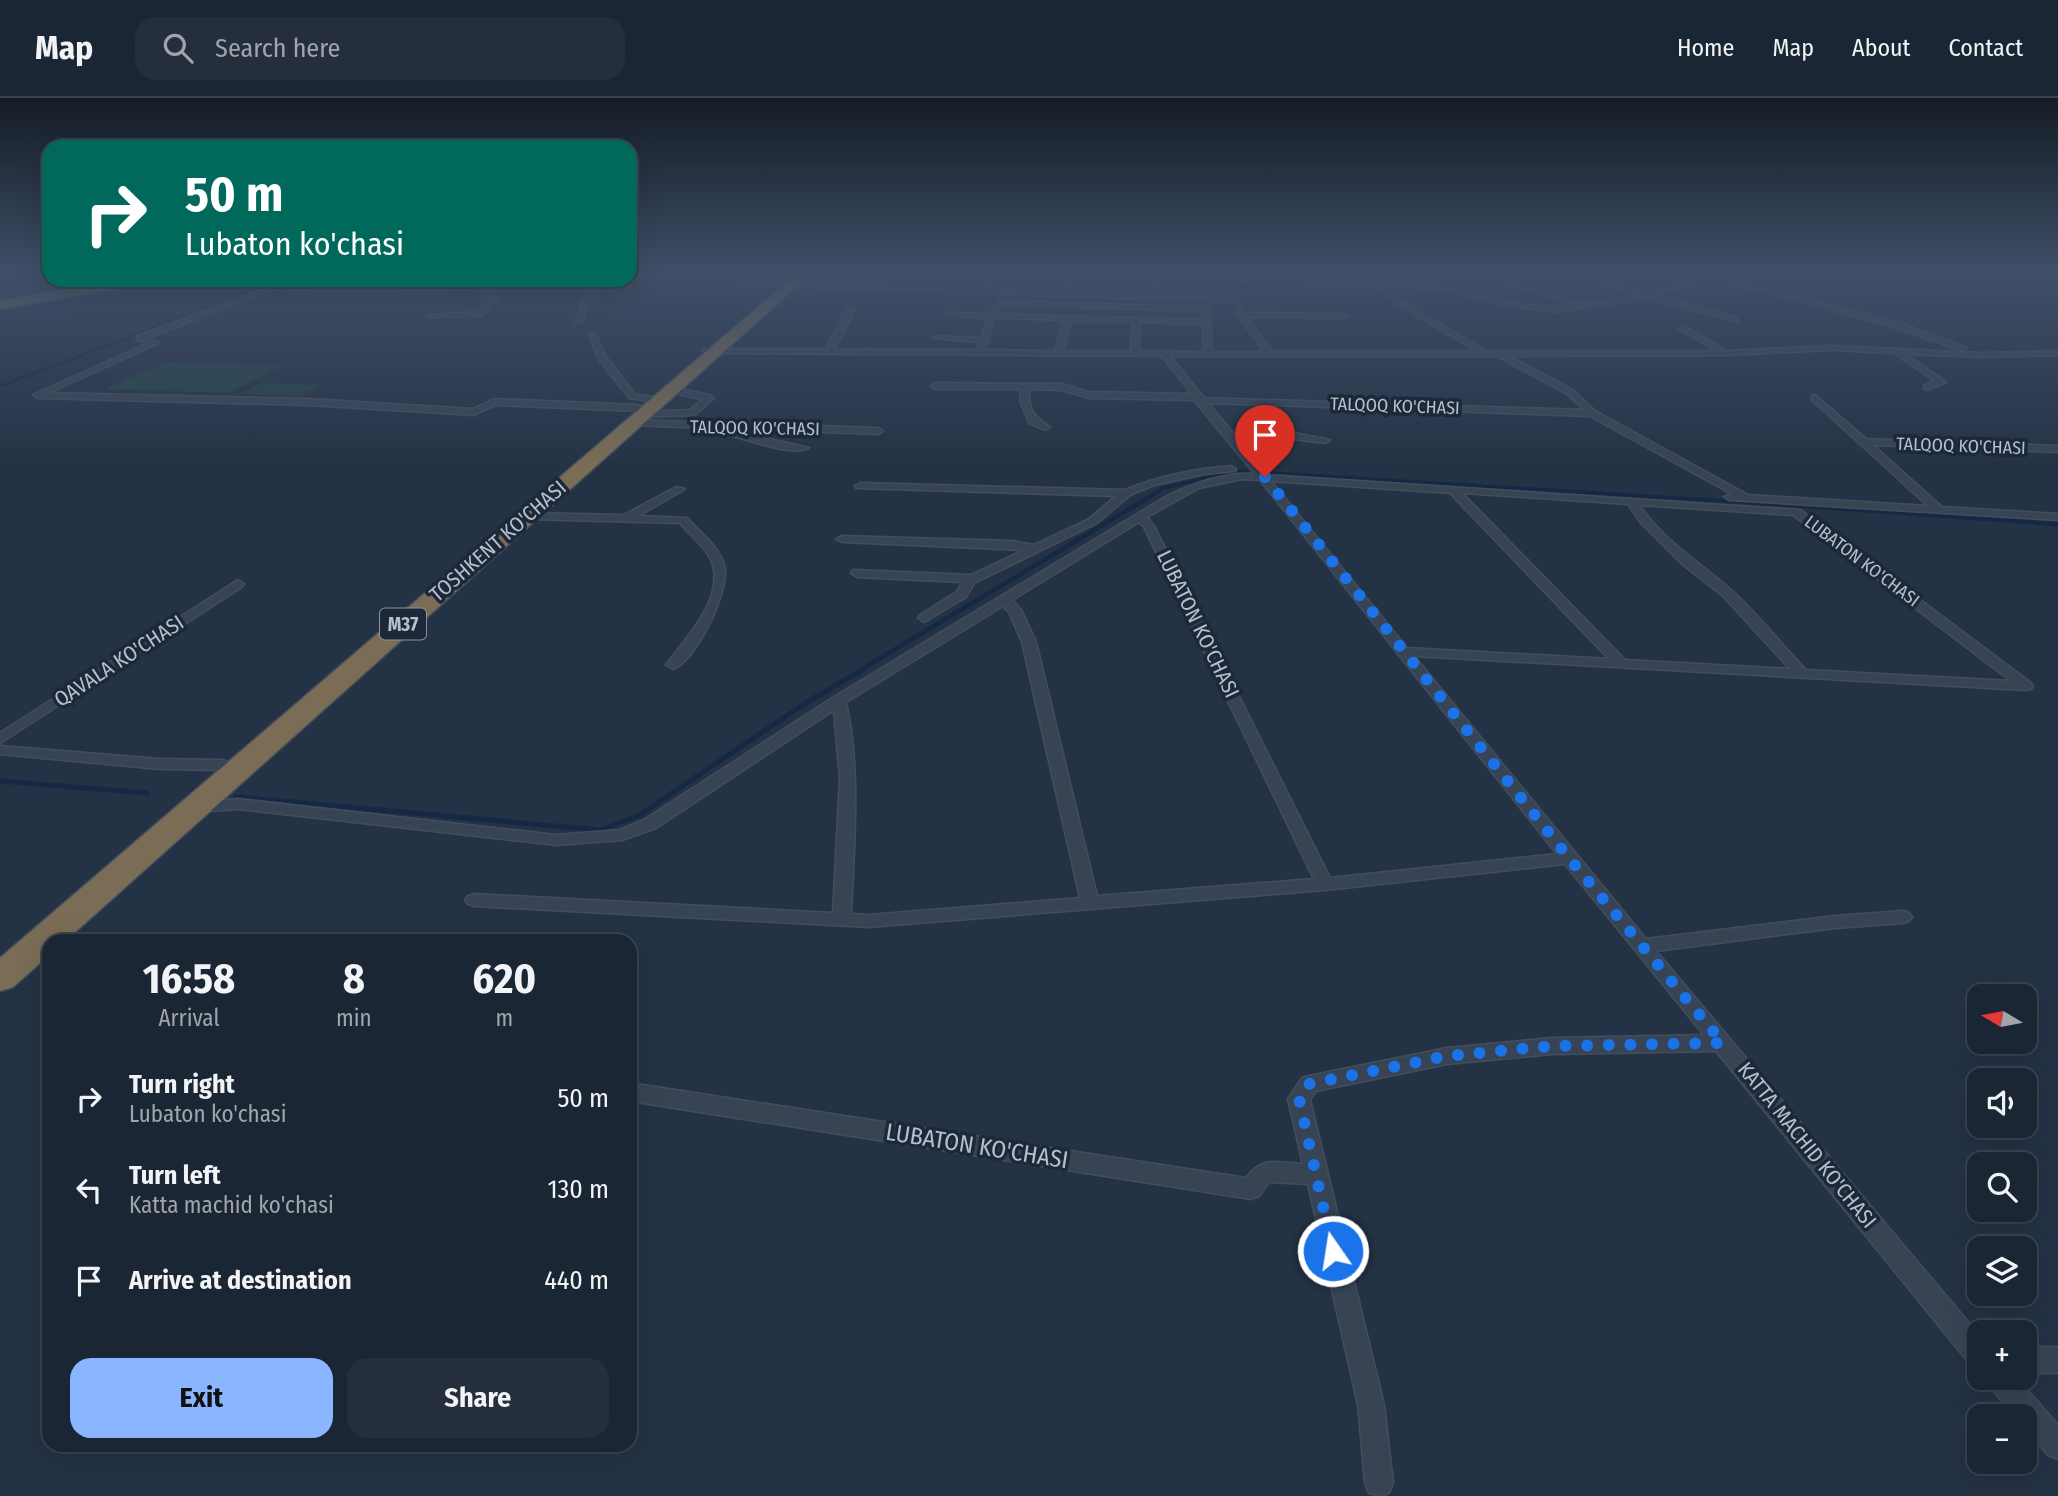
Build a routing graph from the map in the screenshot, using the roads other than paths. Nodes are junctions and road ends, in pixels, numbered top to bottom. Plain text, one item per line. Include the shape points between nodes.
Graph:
1 (145, 336) edge
2 (592, 336) dead end
3 (727, 336) edge
4 (837, 336) edge
5 (985, 336) edge
6 (1063, 336) edge
7 (1136, 336) edge
8 (1207, 336) edge
9 (1257, 336) edge
10 (1456, 336) edge
11 (1698, 336) edge
12 (1924, 336) edge
13 (936, 338) dead end
14 (984, 340) junction
15 (710, 351) junction
16 (1895, 351) junction
17 (829, 352) junction
18 (1726, 352) junction
19 (980, 353) junction
20 (1269, 353) junction
21 (1484, 353) junction
22 (1498, 353) junction
23 (2058, 353) edge
24 (1058, 354) junction
25 (1135, 354) junction
26 (1164, 354) junction
27 (1208, 354) junction
28 (1982, 355) junction
29 (935, 386) dead end
30 (1025, 386) junction
31 (1927, 387) dead end
32 (1815, 398) dead end
33 (1197, 399) junction
34 (646, 407) junction
35 (1592, 413) junction
36 (1045, 427) dead end
37 (722, 429) junction
38 (878, 431) dead end
39 (1229, 436) junction
40 (1325, 440) dead end
41 (1864, 442) junction
42 (804, 448) dead end
43 (2058, 449) edge
44 (1261, 472) junction
45 (860, 486) dead end
46 (680, 488) dead end
47 (1453, 490) junction
48 (1126, 493) junction
49 (1745, 498) junction
50 (1631, 501) junction
51 (1938, 509) junction
52 (527, 516) junction
53 (627, 517) junction
54 (2058, 517) edge
55 (1141, 518) junction
56 (842, 539) dead end
57 (1033, 548) junction
58 (857, 572) dead end
59 (974, 579) junction
60 (238, 584) dead end
61 (1004, 600) junction
62 (924, 618) dead end
63 (1405, 652) junction
64 (1621, 664) junction
65 (673, 666) dead end
66 (1802, 674) junction
67 (839, 700) junction
68 (0, 739) edge
69 (0, 750) edge
70 (224, 765) junction
71 (193, 807) junction
72 (1569, 858) junction
73 (1325, 884) junction
74 (474, 900) dead end
75 (1090, 903) junction
76 (1903, 917) dead end
77 (842, 922) junction
78 (50, 934) edge
79 (42, 941) edge
80 (1642, 946) junction
81 (0, 958) edge
82 (0, 978) edge
83 (1723, 1043) junction
84 (637, 1093) edge
85 (1315, 1174) junction
86 (1967, 1340) edge
87 (2037, 1360) edge
88 (2058, 1360) edge
89 (2009, 1390) edge
90 (2058, 1445) edge
91 (1379, 1483) dead end

1 - 34 street via 140,338 155,342 37,395 309,402 474,412 494,402
2 - 34 street via 602,358
3 - 15 highway, TOSHKENT KO'CHASI / M37
4 - 17 street
5 - 14 street
6 - 24 street
7 - 25 street
8 - 27 street
9 - 20 street
10 - 21 street
11 - 18 street
12 - 28 street
13 - 14 street
14 - 19 street
15 - 17 street, TALQOQ KO'CHASI
15 - 34 highway, TOSHKENT KO'CHASI / M37
16 - 18 street, TALQOQ KO'CHASI
16 - 28 street, TALQOQ KO'CHASI
16 - 31 street via 1942,382
17 - 19 street, TALQOQ KO'CHASI
18 - 22 street, TALQOQ KO'CHASI
19 - 24 street, TALQOQ KO'CHASI
20 - 21 street, TALQOQ KO'CHASI
20 - 27 street, TALQOQ KO'CHASI
21 - 22 street, TALQOQ KO'CHASI
22 - 35 street, TALQOQ KO'CHASI via 1570,392
23 - 28 street, TALQOQ KO'CHASI
24 - 25 street, TALQOQ KO'CHASI
25 - 26 street, TALQOQ KO'CHASI
26 - 27 street, TALQOQ KO'CHASI
26 - 33 street, KATTA MACHID KO'CHASI
29 - 30 street, TALQOQ KO'CHASI
30 - 33 street, TALQOQ KO'CHASI via 1061,387 1089,395
30 - 36 street via 1024,401 1034,423
32 - 41 street, TALQOQ KO'CHASI
33 - 35 street, TALQOQ KO'CHASI
33 - 39 street, KATTA MACHID KO'CHASI
34 - 34 street via 692,413 710,398
34 - 37 street, TALQOQ KO'CHASI
34 - 52 highway, TOSHKENT KO'CHASI / M37
34 - 70 highway, TOSHKENT KO'CHASI / M37
35 - 49 street, TALQOQ KO'CHASI
37 - 38 street, TALQOQ KO'CHASI via 775,426
37 - 42 street
39 - 40 street
39 - 44 street, KATTA MACHID KO'CHASI
41 - 43 street, TALQOQ KO'CHASI
41 - 51 street, TALQOQ KO'CHASI
44 - 47 street, LUBATON KO'CHASI
44 - 48 street via 1204,471
44 - 49 street
44 - 55 street via 1196,486
44 - 63 street, KATTA MACHID KO'CHASI
45 - 48 street
46 - 53 street
47 - 50 street, LUBATON KO'CHASI
47 - 64 street
48 - 57 street via 1093,521
49 - 51 street
50 - 66 street via 1645,522 1727,593
50 - 66 street, LUBATON KO'CHASI via 1796,512 2025,686
51 - 54 street
52 - 53 street
52 - 71 highway, TOSHKENT KO'CHASI / M37
53 - 65 street via 683,520 718,564 720,589 701,628
55 - 61 street
55 - 73 street, LUBATON KO'CHASI via 1200,625
56 - 57 street
57 - 59 street
58 - 59 street
59 - 62 street via 962,594
60 - 68 street, QAVALA KO'CHASI
61 - 67 street
61 - 75 street via 1015,610 1029,642
63 - 64 street
63 - 72 street, KATTA MACHID KO'CHASI
64 - 66 street
67 - 71 street via 650,824 622,835 557,840 238,804
67 - 77 street via 846,752
69 - 70 street
70 - 81 highway, TOSHKENT KO'CHASI / M37
71 - 78 highway, TOSHKENT KO'CHASI / M37
72 - 73 street
72 - 80 street, KATTA MACHID KO'CHASI
73 - 75 street
74 - 77 street
75 - 77 street
76 - 80 street
79 - 82 highway, TOSHKENT KO'CHASI / M37
80 - 83 street, KATTA MACHID KO'CHASI
83 - 85 street via 1552,1046 1447,1056 1309,1084 1299,1099
83 - 86 street, KATTA MACHID KO'CHASI
84 - 85 street, LUBATON KO'CHASI via 1251,1189 1263,1172
85 - 91 street via 1371,1405
87 - 88 street
89 - 90 street

